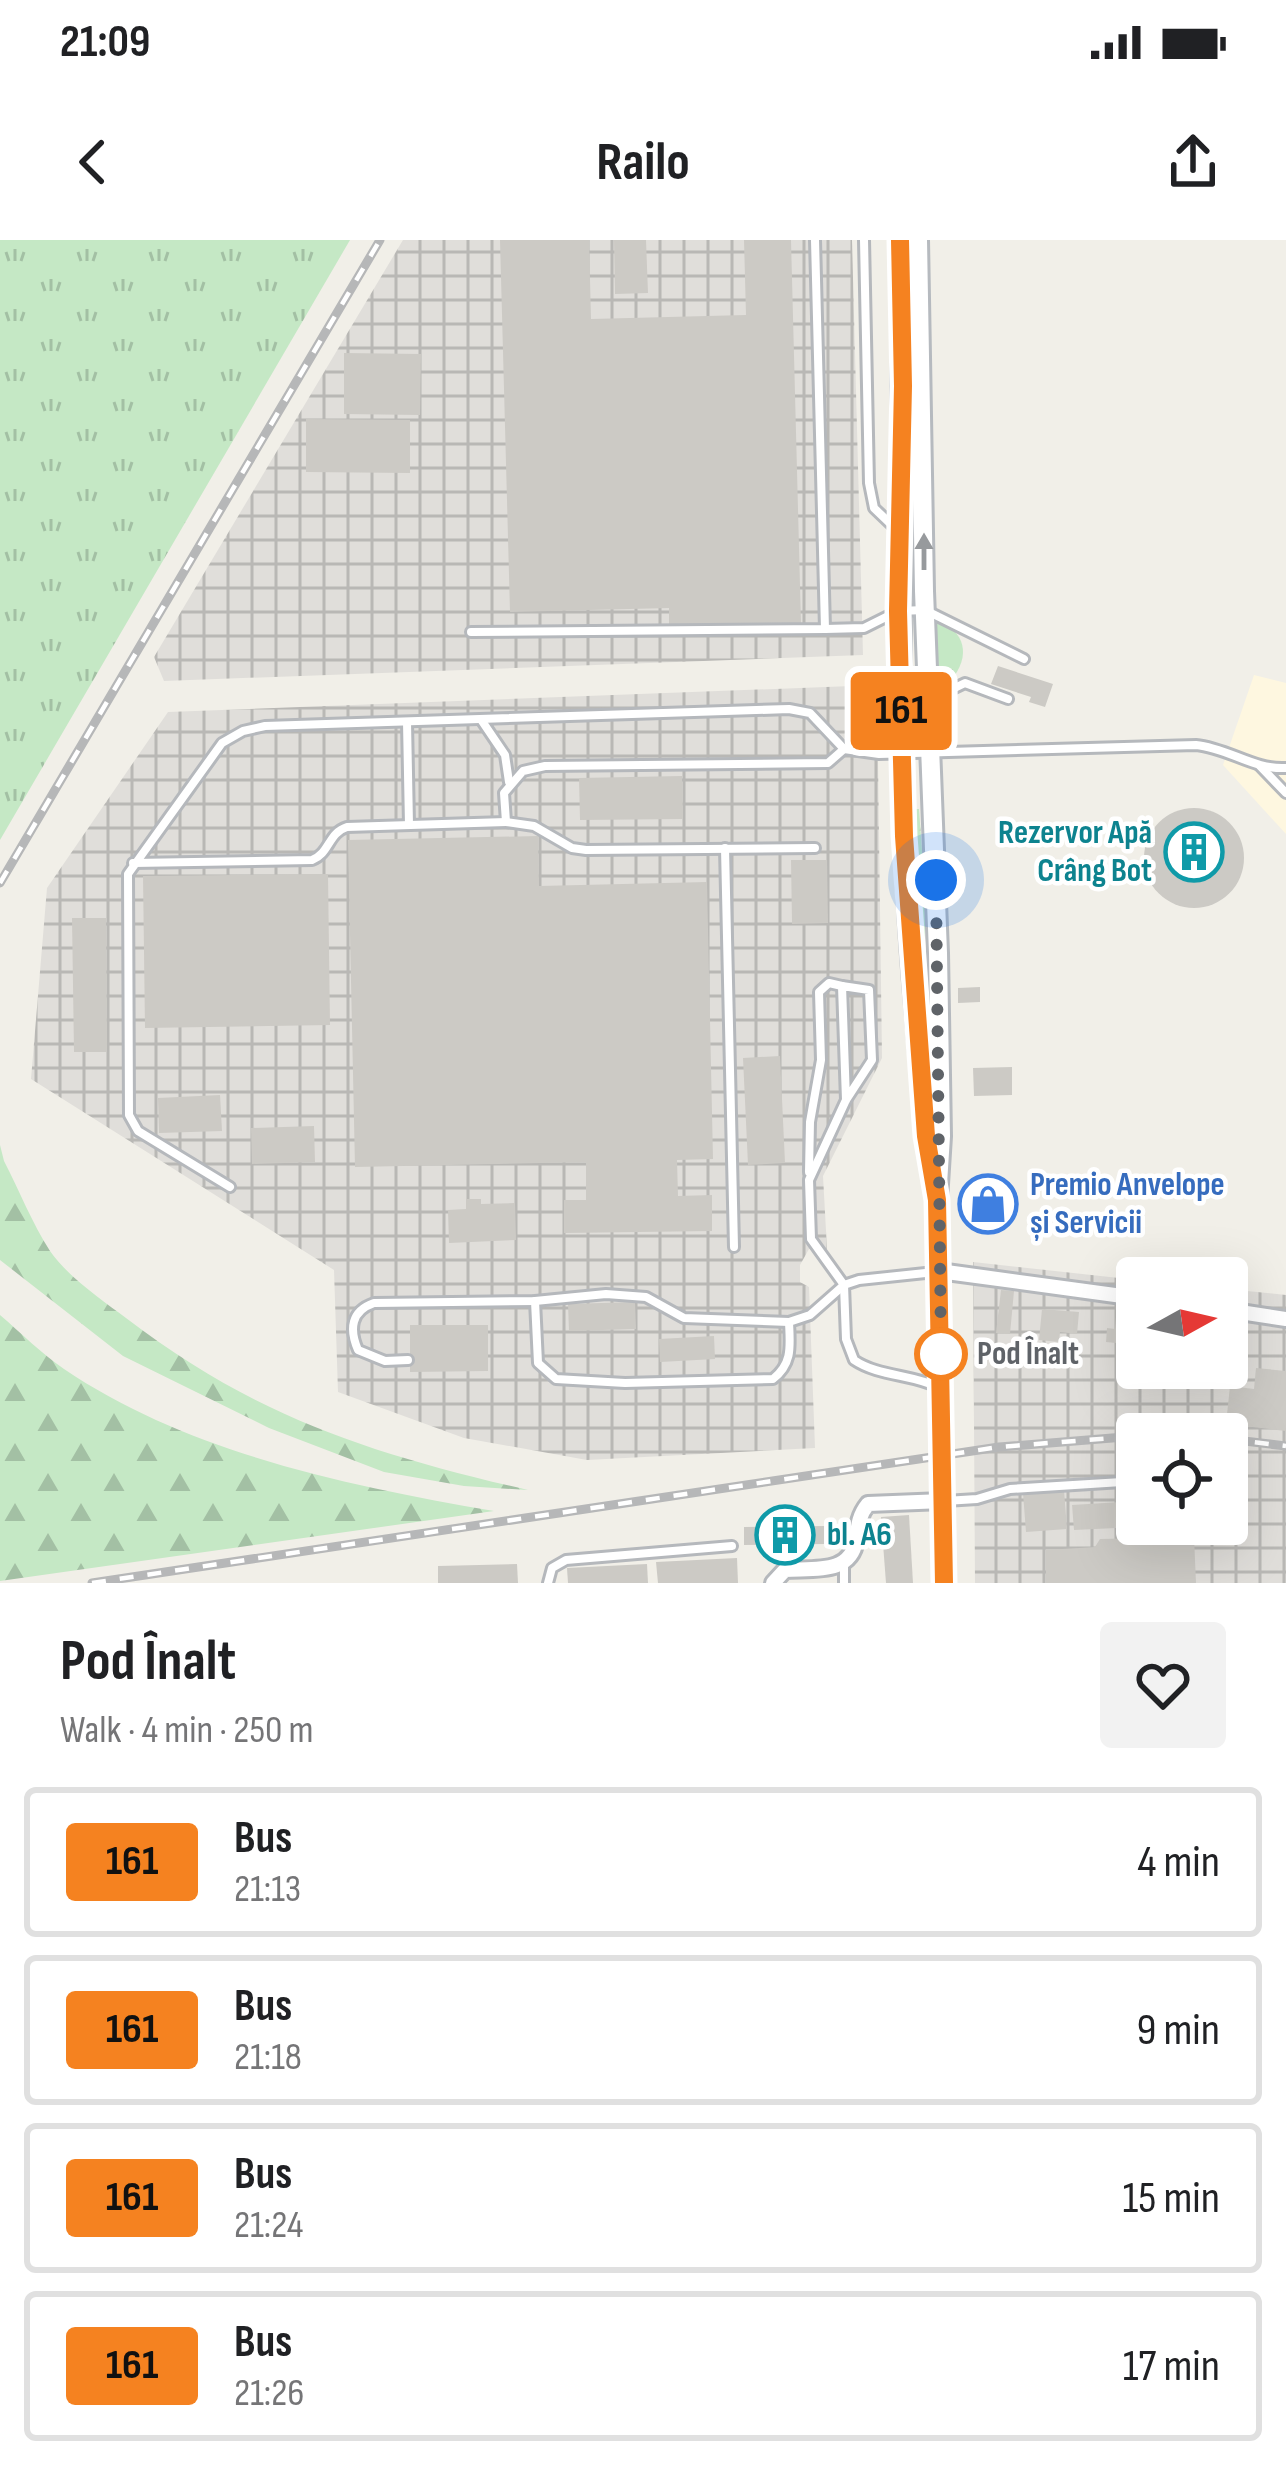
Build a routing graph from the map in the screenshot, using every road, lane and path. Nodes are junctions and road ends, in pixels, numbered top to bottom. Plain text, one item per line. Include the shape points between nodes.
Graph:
1 (815, 240) edge
2 (864, 240) edge
3 (900, 240) edge
4 (918, 240) edge
5 (899, 533) junction
6 (925, 610) junction
7 (898, 611) junction
8 (825, 629) junction
9 (471, 632) dead end
10 (1024, 659) dead end
11 (1008, 699) dead end
12 (929, 701) junction
13 (481, 719) junction
14 (407, 722) junction
15 (844, 748) junction
16 (930, 753) junction
17 (902, 754) junction
18 (1259, 765) junction
19 (1286, 768) edge
20 (1286, 778) edge
21 (510, 783) junction
22 (1284, 791) edge
23 (506, 822) junction
24 (409, 825) junction
25 (725, 848) junction
26 (815, 848) dead end
27 (132, 863) junction
28 (842, 986) junction
29 (846, 1100) junction
30 (809, 1180) junction
31 (230, 1187) dead end
32 (937, 1200) junction
33 (734, 1247) dead end
34 (938, 1271) junction
35 (844, 1286) junction
36 (1116, 1295) edge
37 (535, 1301) junction
38 (1248, 1313) edge
39 (1286, 1318) edge
40 (789, 1322) junction
41 (408, 1360) dead end
42 (941, 1389) junction
43 (1116, 1482) edge
44 (943, 1501) junction
45 (732, 1546) dead end
46 (844, 1564) junction
47 (548, 1583) edge
48 (772, 1583) edge
49 (844, 1583) edge
50 (944, 1583) edge

1 - 8 lane
2 - 5 lane via 869,483 874,508
3 - 5 main road
6 -> 4 main road
5 - 7 main road
6 - 7 lane
6 - 10 lane
6 - 12 main road
7 - 8 lane via 864,628
7 - 17 main road
8 - 9 lane
11 - 12 lane via 964,682
12 - 16 main road
13 - 14 lane
13 - 15 lane via 789,709 810,713
13 - 21 lane via 505,755
14 - 24 lane
14 - 27 lane via 243,731 222,743
15 - 17 lane
15 - 21 lane via 828,763 545,766
16 - 17 lane
16 - 18 lane via 1196,746
16 - 32 main road
17 - 32 main road via 907,910
18 - 19 lane
18 - 22 lane
20 - 22 lane
21 - 23 lane
23 - 24 lane
23 - 25 lane via 586,850
24 - 27 lane via 340,829 312,860
25 - 26 lane
25 - 33 lane
27 - 31 lane via 129,1115 138,1131
28 - 29 lane
28 - 29 lane via 868,988 871,1013 872,1060
28 - 30 lane via 829,982 819,992
29 - 30 lane
30 - 35 lane via 811,1239
32 - 34 main road
34 - 35 lane
34 - 36 street
34 - 42 main road
35 - 40 lane
35 - 42 lane via 854,1360
37 - 40 lane via 646,1297 684,1318
37 - 40 lane via 538,1363 556,1379 772,1379 790,1355
37 - 41 lane via 361,1307 353,1318 358,1350
38 - 39 street
42 - 44 main road
43 - 44 lane
44 - 46 street via 868,1504
44 - 50 main road
45 - 47 lane via 566,1560 552,1568
46 - 48 street via 785,1570
46 - 49 lane

